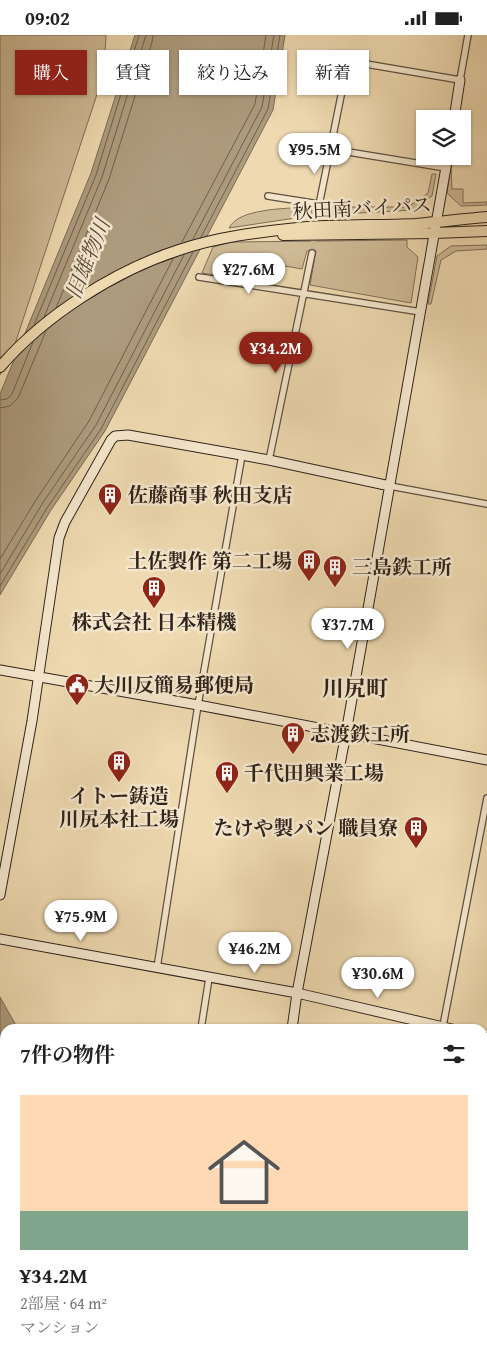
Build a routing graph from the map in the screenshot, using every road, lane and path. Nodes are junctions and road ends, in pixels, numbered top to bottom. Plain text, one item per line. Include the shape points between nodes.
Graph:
1 (468, 35) edge
2 (369, 64) edge
3 (460, 79) junction
4 (341, 95) edge
5 (455, 110) edge
6 (330, 149) junction
7 (446, 165) edge
8 (446, 168) junction
9 (268, 196) dead end
10 (320, 204) junction
11 (317, 215) tunnel mouth
12 (487, 217) edge
13 (437, 221) junction
14 (487, 231) edge
15 (434, 233) junction
16 (240, 235) junction
17 (312, 253) tunnel mouth
18 (198, 277) dead end
19 (303, 292) junction
20 (421, 312) junction
21 (0, 367) edge
22 (242, 455) junction
23 (269, 460) junction
24 (390, 486) junction
25 (487, 504) edge
26 (0, 670) edge
27 (39, 678) junction
28 (198, 705) junction
29 (346, 733) junction
30 (487, 760) edge
31 (487, 798) edge
32 (0, 895) edge
33 (0, 939) edge
34 (157, 968) junction
35 (209, 978) junction
36 (297, 993) junction
37 (202, 1024) edge
38 (293, 1024) edge
39 (434, 1024) edge
40 (443, 1024) edge

1 - 3 street
2 - 3 street
3 - 5 street
4 - 6 street
6 - 8 street
6 - 10 street
7 - 8 street
8 - 13 street
9 - 10 street
10 - 11 street
12 - 13 highway, 秋田南バイパス
13 - 15 street
13 - 16 highway, 秋田南バイパス via 324,226
14 - 15 highway, 秋田南バイパス
15 - 16 highway, 秋田南バイパス
15 - 20 street
16 - 21 highway, 秋田南バイパス via 179,250 130,270 51,319
17 - 19 street
18 - 19 street
19 - 20 street
19 - 23 street
20 - 24 street
22 - 23 street
22 - 27 street via 128,435 115,436 110,440 61,530
22 - 28 street
23 - 24 street
24 - 25 street
24 - 29 street
26 - 27 street
27 - 28 street
27 - 32 street
28 - 29 street
28 - 34 street
29 - 30 street
29 - 36 street
31 - 40 street
33 - 34 street
34 - 35 street
35 - 36 street
35 - 37 street
36 - 38 street
36 - 39 street

